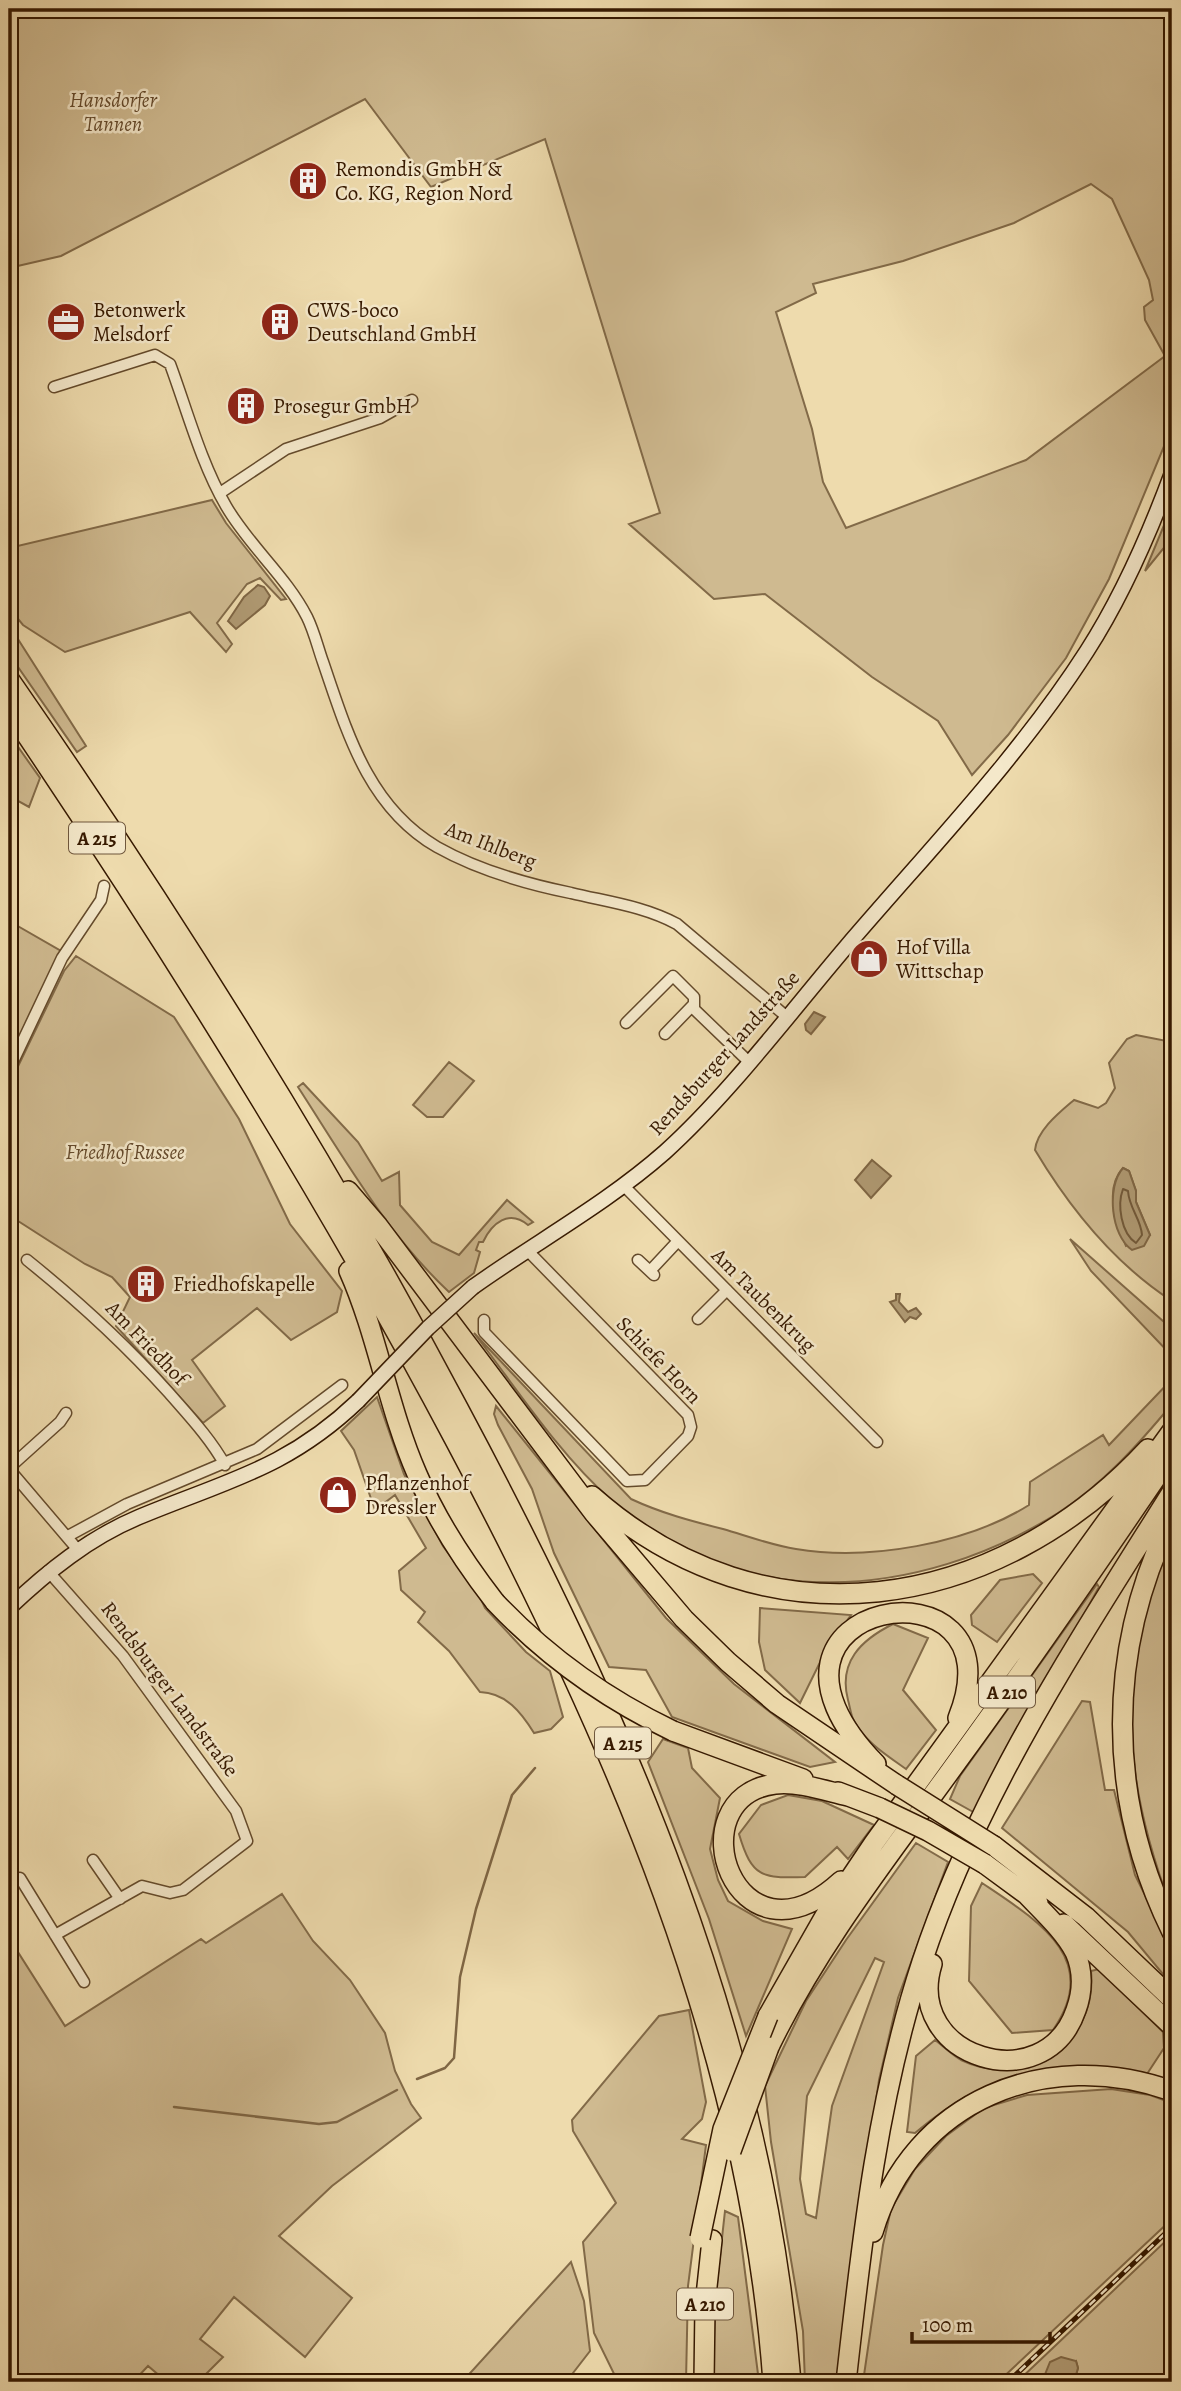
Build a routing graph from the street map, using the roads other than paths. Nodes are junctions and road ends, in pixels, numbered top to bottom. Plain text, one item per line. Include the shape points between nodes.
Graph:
1 (54, 387) dead end
2 (412, 400) dead end
3 (1172, 473) edge
4 (220, 493) junction
5 (9, 679) edge
6 (9, 709) edge
7 (104, 886) dead end
8 (694, 1004) junction
9 (784, 1020) junction
10 (626, 1023) dead end
11 (665, 1034) dead end
12 (748, 1061) junction
13 (9, 1070) edge
14 (309, 1159) junction
15 (623, 1185) junction
16 (678, 1241) junction
17 (527, 1250) junction
18 (27, 1260) dead end
19 (638, 1260) dead end
20 (727, 1290) junction
21 (484, 1320) dead end
22 (699, 1320) dead end
23 (342, 1385) dead end
24 (66, 1413) dead end
25 (1172, 1422) edge
26 (1172, 1431) edge
27 (877, 1442) dead end
28 (1172, 1454) edge
29 (225, 1465) junction
30 (9, 1469) edge
31 (561, 1469) junction
32 (1172, 1492) edge
33 (1172, 1517) edge
34 (68, 1536) junction
35 (78, 1550) junction
36 (48, 1571) junction
37 (9, 1608) edge
38 (946, 1744) junction
39 (897, 1785) junction
40 (848, 1796) junction
41 (874, 1843) junction
42 (93, 1860) dead end
43 (959, 1866) junction
44 (20, 1878) dead end
45 (1027, 1895) junction
46 (120, 1899) junction
47 (1172, 1931) edge
48 (55, 1935) junction
49 (84, 1982) dead end
50 (1172, 1999) edge
51 (1172, 2026) edge
52 (1172, 2091) edge
53 (706, 2239) junction
54 (857, 2286) junction
55 (703, 2375) edge
56 (773, 2382) edge
57 (791, 2382) edge
58 (846, 2382) edge

1 - 4 street, Am Ihlberg via 155,355 170,364
2 - 4 street via 380,418 286,449
3 - 9 street, Rendsburger Landstraße via 1115,604 1055,698
4 - 9 street, Am Ihlberg via 307,618 353,748 380,795 408,825 435,845 475,864 660,915 685,930
5 - 14 highway, A 215 via 181,935
6 - 14 highway, A 215
7 - 13 street via 101,900 62,958
8 - 10 street via 694,997 673,976
8 - 11 street
8 - 12 street
9 - 12 street, Rendsburger Landstraße
12 - 15 street, Rendsburger Landstraße via 689,1129
14 - 31 highway via 378,1226
14 - 40 highway, bridge via 359,1293 416,1472 457,1551 495,1602 582,1680 673,1731
14 - 56 highway, A 215 via 500,1525 580,1690 644,1842 709,2031 741,2160 759,2258
14 - 57 highway, A 215 via 422,1340 516,1517 624,1746 725,2021 753,2130 777,2256
15 - 16 street, Am Taubenkrug
15 - 17 street, Rendsburger Landstraße
16 - 19 street via 652,1273
16 - 20 street, Am Taubenkrug
17 - 21 street, Schiefe Horn via 688,1415 688,1436 649,1477 627,1481 484,1332
17 - 35 street, Rendsburger Landstraße, bridge via 473,1287 316,1437 230,1484 137,1518
18 - 29 street, Am Friedhof via 128,1348 209,1438
20 - 22 street
20 - 27 street, Am Taubenkrug
23 - 29 street via 257,1450
24 - 30 street
25 - 31 highway via 1103,1492 1036,1539 952,1576 862,1593 765,1588 701,1568 630,1528
26 - 38 highway
28 - 53 highway, A 210, bridge via 800,1988 769,2047 737,2130
29 - 34 street via 127,1504
30 - 34 street
31 - 39 highway via 640,1569 728,1662 796,1719
32 - 43 highway, A 210 via 1037,1712
33 - 47 highway via 1136,1610 1125,1661 1120,1727 1131,1814
34 - 35 street
35 - 36 street, Rendsburger Landstraße
36 - 37 street, Rendsburger Landstraße
36 - 46 street, Rendsburger Landstraße via 123,1656 236,1811 247,1840 183,1890 170,1893 142,1886
38 - 39 highway via 968,1679 958,1640 936,1620 912,1611 879,1614 852,1629 832,1659 831,1697 847,1730
38 - 41 highway
39 - 50 highway, bridge via 994,1846 1086,1916
40 - 41 highway via 786,1784 757,1789 741,1801 727,1822 722,1846 726,1868 739,1889 755,1901 775,1908 801,1908 824,1896
40 - 45 highway, bridge via 928,1830
41 - 53 highway, bridge via 825,1916 768,2016 723,2129
42 - 46 street
43 - 45 highway via 930,1970 929,2000 951,2040 992,2061 1023,2059 1049,2046 1065,2032 1079,2003 1081,1977 1075,1953
43 - 54 highway, A 210 via 923,1960 889,2079
44 - 48 street
45 - 51 highway via 1110,1964
46 - 48 street
48 - 49 street
52 - 54 highway via 1130,2080 1077,2076 1021,2084 967,2106 926,2139 896,2176 879,2212
53 - 55 highway via 695,2325
54 - 58 highway, A 210

